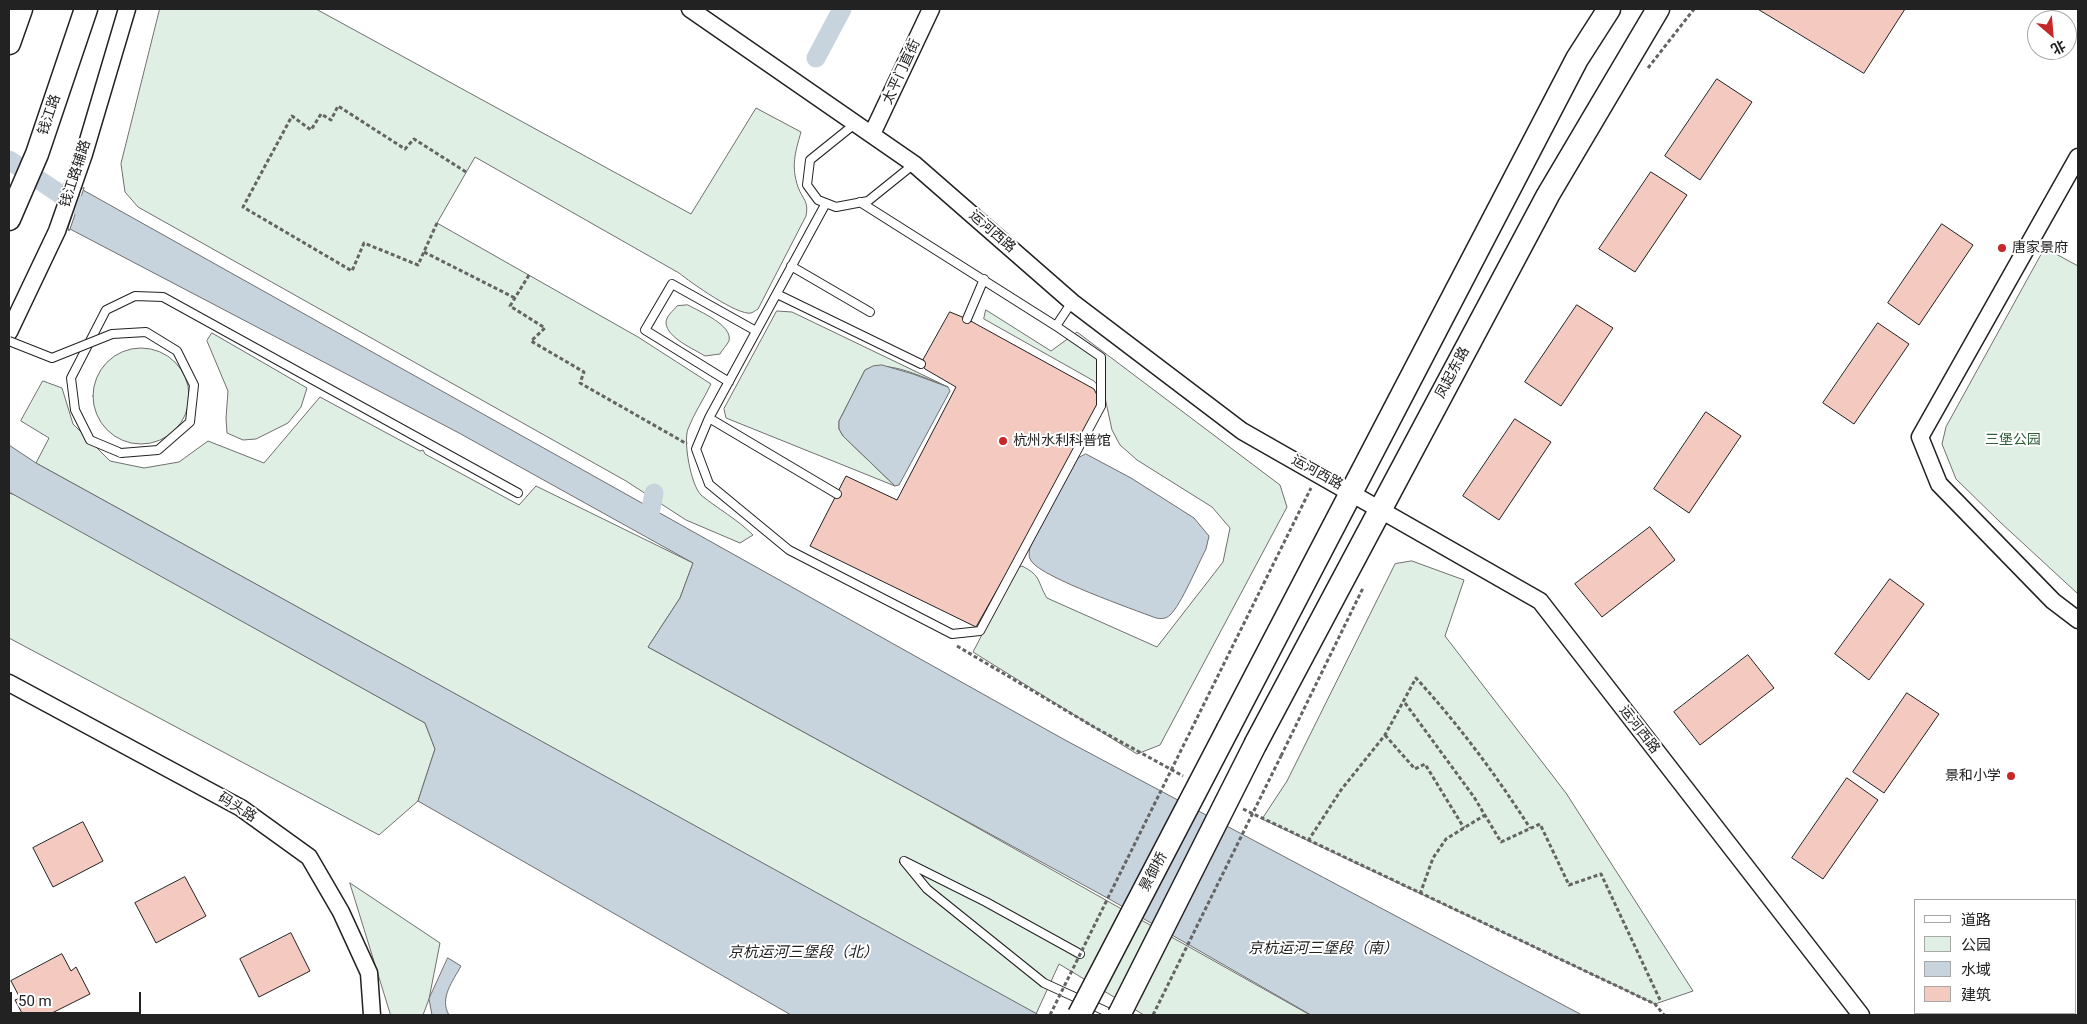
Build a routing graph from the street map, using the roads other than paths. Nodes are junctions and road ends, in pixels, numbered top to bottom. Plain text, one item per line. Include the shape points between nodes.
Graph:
1 (21, 9) edge
2 (86, 9) edge
3 (127, 9) edge
4 (690, 9) edge
5 (931, 9) edge
6 (1608, 9) edge
7 (1658, 9) edge
8 (9, 43) edge
9 (856, 123) junction
10 (872, 134) junction
11 (2078, 157) edge
12 (914, 164) junction
13 (860, 202) junction
14 (826, 203) junction
15 (9, 219) edge
16 (791, 266) junction
17 (984, 279) junction
18 (776, 294) junction
19 (1072, 302) junction
20 (870, 312) dead end
21 (967, 319) dead end
22 (1056, 326) junction
23 (756, 331) junction
24 (9, 332) edge
25 (9, 341) edge
26 (921, 364) dead end
27 (729, 382) junction
28 (710, 418) junction
29 (1352, 492) junction
30 (518, 493) dead end
31 (837, 494) dead end
32 (1380, 509) junction
33 (2078, 620) edge
34 (9, 683) edge
35 (1080, 954) road end
36 (372, 1015) edge
37 (1079, 1015) edge
38 (1114, 1015) edge
39 (1118, 1015) edge
40 (1861, 1015) edge

1 - 8 main road
2 - 15 main road, 钱江路 via 50,116
3 - 24 street, 钱江路辅路 via 57,231
4 - 9 street, 运河西路
5 - 10 street, 太平门直街
6 - 29 main road via 1577,59
7 - 32 main road, 凤起东路 via 1548,195
9 - 10 street, 运河西路
9 - 14 lane via 810,160 806,185 818,200
10 - 12 street, 运河西路
11 - 33 street via 1920,437 1939,484 2053,601
12 - 13 lane via 868,201
12 - 19 street, 运河西路
13 - 14 lane via 836,207
13 - 17 lane
14 - 16 lane
16 - 18 lane
16 - 20 lane
17 - 21 lane
17 - 22 lane
18 - 23 lane
18 - 26 lane
19 - 22 lane
19 - 29 street, 运河西路 via 1242,431
22 - 28 lane via 1101,357 1101,406 980,631 952,634 789,550 709,484 696,449
23 - 27 lane
23 - 27 lane via 672,284 645,330
25 - 30 lane, bridge via 52,358 112,334 146,332 177,351 194,385 190,422 158,450 121,453 90,440 75,410 71,378 106,310 135,296 162,296
27 - 28 lane
28 - 31 lane
29 - 32 street, 运河西路
29 - 37 main road, 景御桥, bridge
32 - 39 main road, 凤起东路, bridge via 1256,742
32 - 40 street, 运河西路 via 1540,601
34 - 36 street, 码头路 via 242,808 309,857 341,912 370,973
35 - 38 lane via 904,861 926,889 1044,983

